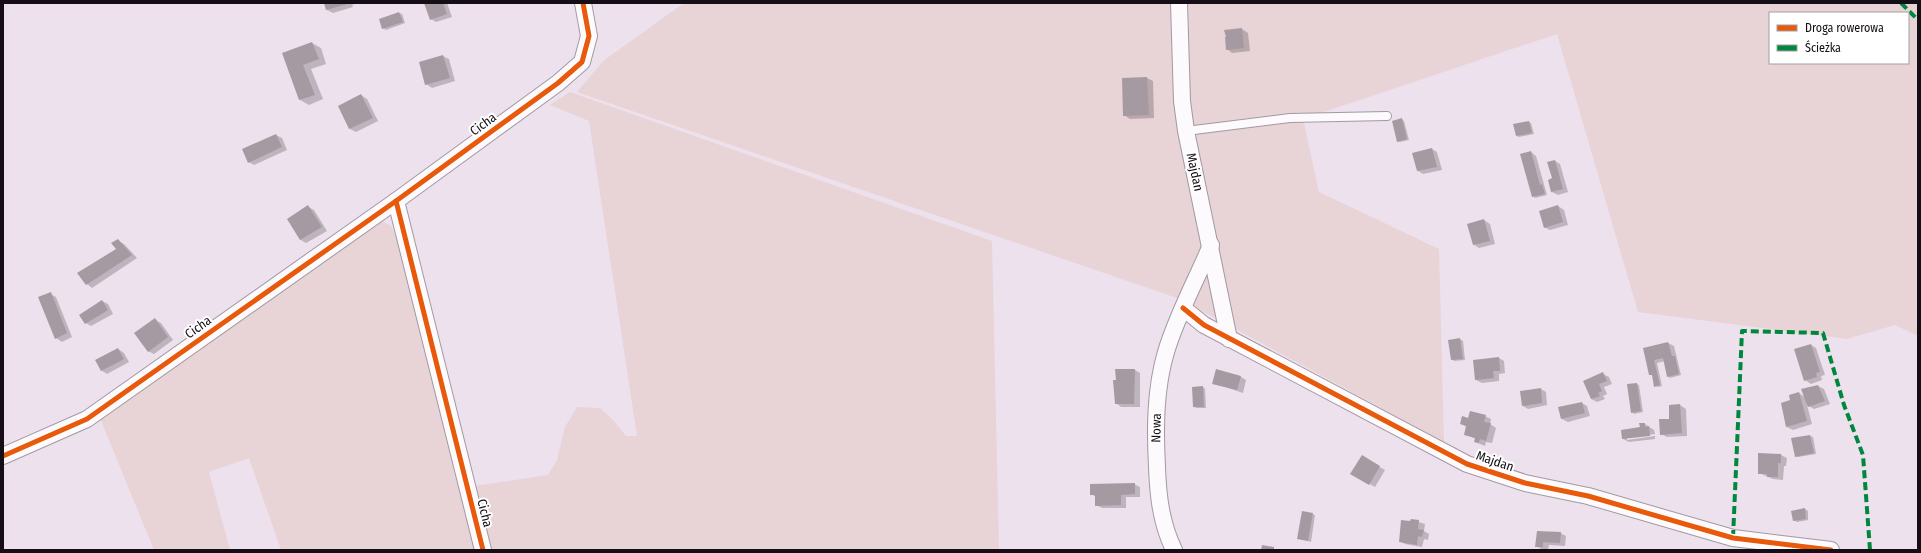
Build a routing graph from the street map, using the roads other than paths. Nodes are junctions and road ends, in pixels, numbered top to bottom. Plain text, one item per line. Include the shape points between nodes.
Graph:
1 (583, 3) edge
2 (1179, 3) edge
3 (1387, 116) dead end
4 (1186, 131) junction
5 (396, 201) junction
6 (1211, 245) junction
7 (1183, 308) junction
8 (1229, 338) junction
9 (3, 456) edge
10 (483, 550) edge
11 (1174, 550) edge
12 (1831, 550) edge

1 - 5 street, Cicha via 589,36 582,62 558,83
2 - 4 street, Majdan via 1182,101
3 - 4 lane via 1290,118
4 - 6 street, Majdan
5 - 9 street, Cicha via 87,419
5 - 10 street, Cicha
6 - 7 street, Nowa
6 - 8 street, Majdan
7 - 8 street, Majdan via 1204,325
7 - 11 street, Nowa via 1166,353 1156,413 1159,498 1162,518
8 - 12 street, Majdan via 1467,464 1525,483 1588,496 1733,538

